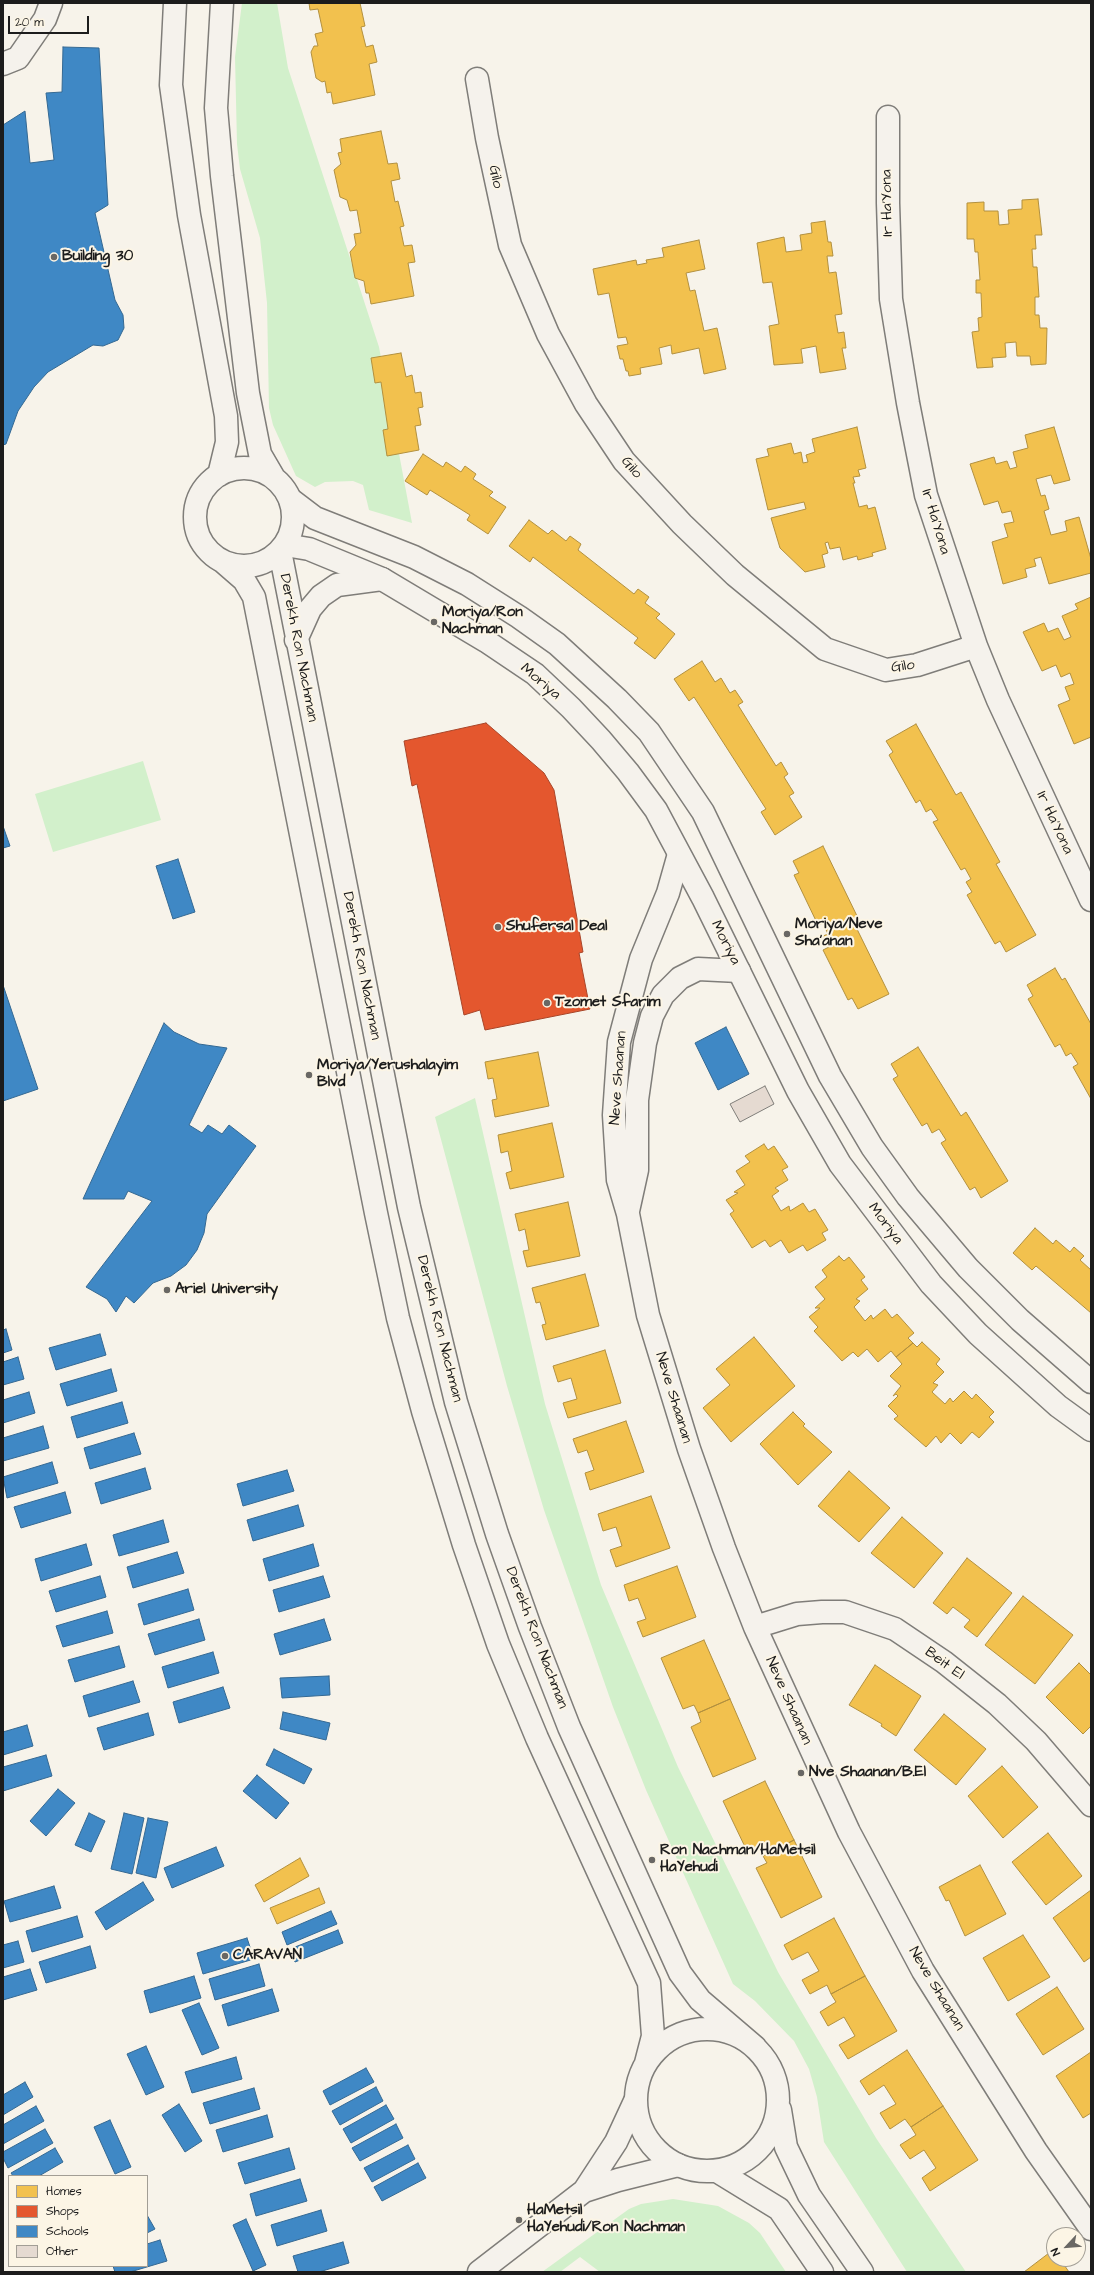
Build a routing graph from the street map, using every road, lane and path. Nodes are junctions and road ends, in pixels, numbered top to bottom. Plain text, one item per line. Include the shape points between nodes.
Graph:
1 (51, 3) edge
2 (175, 3) edge
3 (222, 3) edge
4 (3, 64) edge
5 (477, 79) dead end
6 (888, 117) dead end
7 (219, 475) junction
8 (274, 478) junction
9 (290, 500) junction
10 (282, 548) junction
11 (221, 560) junction
12 (382, 579) junction
13 (296, 640) junction
14 (976, 646) junction
15 (679, 854) junction
16 (1091, 900) edge
17 (739, 971) junction
18 (628, 1214) junction
19 (1091, 1382) edge
20 (1091, 1430) edge
21 (755, 1627) junction
22 (1091, 1806) edge
23 (755, 2047) junction
24 (646, 2063) junction
25 (776, 2080) junction
26 (636, 2101) junction
27 (678, 2165) junction
28 (717, 2171) junction
29 (584, 2191) junction
30 (1091, 2229) edge
31 (479, 2272) edge
32 (822, 2272) edge
33 (862, 2272) edge

1 - 4 street via 45,19 18,58
2 - 7 street via 171,85 189,215 226,416 227,442
3 - 8 street via 216,108 222,176 248,393 260,454
5 - 14 street, Gilo via 510,245 548,334 586,404 624,461 682,524 735,575 825,649 886,670 924,664
6 - 14 street, Ir Ha'Yona via 891,299 908,403 926,495
7 - 8 street via 232,469 247,468 261,471
7 - 11 street via 203,491 195,518 199,534 207,549
8 - 9 street via 284,487
9 - 10 street via 292,530
9 - 19 street via 315,518 414,557 519,617 557,644 649,732 704,812 830,1076 872,1147 908,1197 968,1268 1020,1320
10 - 11 street via 267,561 252,566 235,566
10 - 12 street, Moriya via 309,549
10 - 13 street, Derekh Ron Nachman
11 - 24 street via 244,580 254,597 376,1213 398,1318 423,1410 464,1545 498,1644 540,1746 649,1983 653,2036
12 - 13 street via 338,585 321,596 310,609
12 - 15 street, Moriya via 486,642 540,679 571,708 628,772 656,810
13 - 23 street, Derekh Ron Nachman via 409,1207 456,1402 497,1534 569,1726 680,1973 700,2000
14 - 16 street, Ir Ha'Yona via 998,700
15 - 17 street, Moriya
15 - 18 street, Neve Shaanan via 668,893 641,960 619,1042 614,1115 618,1180
17 - 18 street, Neve Shaanan via 698,969 680,978 663,995 652,1016 645,1043 637,1100 637,1170
17 - 20 street, Moriya via 798,1091 840,1164 922,1272 978,1334 1058,1406
18 - 21 street, Neve Shaanan via 650,1323 689,1449
21 - 22 street, Beit El via 798,1614 845,1612 895,1629 944,1662 997,1704 1036,1741
21 - 30 street, Neve Shaanan via 849,1832 923,1971 1036,2151
23 - 24 street via 717,2029 696,2029 676,2035 659,2047
23 - 25 street via 767,2062
24 - 26 street via 638,2081
25 - 28 street via 778,2105 772,2128 759,2149 740,2163
25 - 33 street via 786,2147 809,2195
26 - 27 street via 639,2121 647,2139 661,2155
26 - 29 street via 616,2142
27 - 28 street via 697,2171
27 - 29 street
28 - 32 street via 779,2209
29 - 31 street

